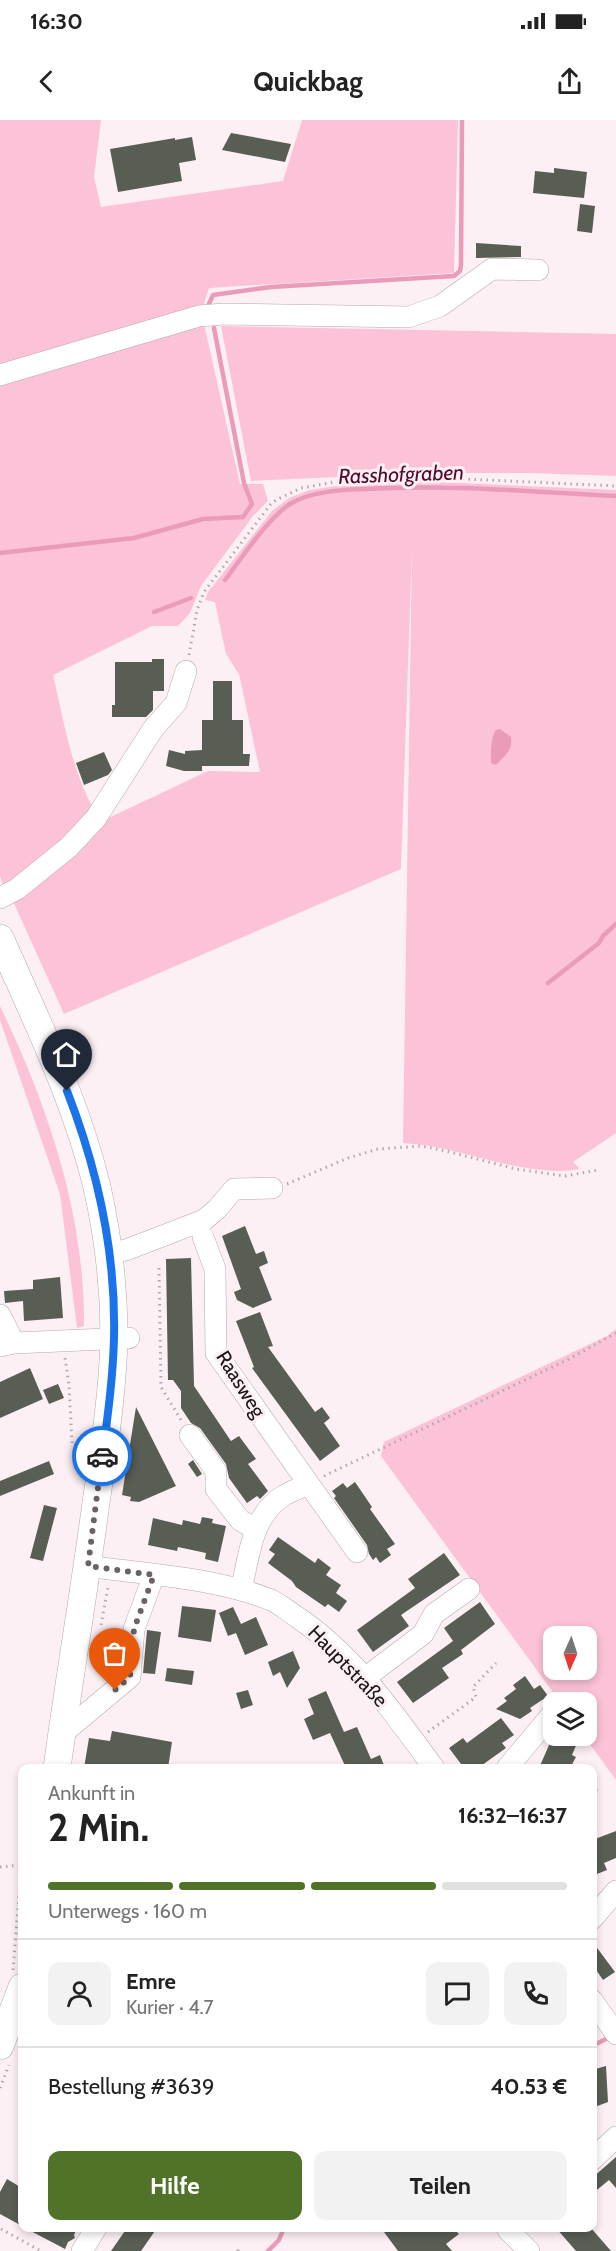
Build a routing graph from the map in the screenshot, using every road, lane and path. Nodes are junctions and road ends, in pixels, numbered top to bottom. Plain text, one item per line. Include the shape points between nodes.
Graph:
1 (538, 270) dead end
2 (0, 375) edge
3 (616, 486) edge
4 (186, 671) joint
5 (0, 898) edge
6 (0, 938) edge
7 (598, 1170) dead end
8 (272, 1188) joint
9 (203, 1237) dead end
10 (109, 1253) junction
11 (159, 1268) dead end
12 (0, 1315) edge
13 (616, 1333) edge
14 (122, 1338) junction
15 (62, 1340) junction
16 (7, 1344) edge
17 (190, 1435) joint
18 (72, 1443) dead end
19 (309, 1484) junction
20 (255, 1529) junction
21 (357, 1552) dead end
22 (88, 1566) junction
23 (154, 1575) junction
24 (469, 1589) dead end
25 (241, 1590) junction
26 (496, 1663) dead end
27 (365, 1678) junction
28 (543, 1725) edge
29 (62, 1734) junction
30 (414, 1742) junction
31 (58, 1764) edge
32 (431, 1764) edge
33 (510, 1764) edge
34 (600, 1785) dead end
35 (597, 1788) edge
36 (18, 1865) edge
37 (0, 1867) edge
38 (616, 1891) edge
39 (597, 1913) edge
40 (18, 1980) edge
41 (597, 2007) edge
42 (614, 2031) edge
43 (0, 2046) edge
44 (616, 2137) edge
45 (597, 2155) edge
46 (1, 2229) edge
47 (94, 2232) edge
48 (41, 2251) edge
49 (82, 2251) edge

1 - 2 street via 492,269 440,306 410,317 199,316
3 - 4 path via 422,477 301,488 270,505 204,592
4 - 5 street via 176,703 153,729 96,818 69,847
6 - 10 main road via 82,1130
7 - 8 path via 565,1176 516,1169 421,1146 378,1149
8 - 10 street via 234,1189 204,1220
9 - 19 street, Raasweg via 215,1269 216,1353
10 - 14 main road
11 - 17 path via 161,1387
12 - 16 street
13 - 19 path
14 - 15 street
14 - 22 main road
15 - 16 street
15 - 18 path
17 - 20 street via 216,1471 216,1489 240,1520
19 - 20 street via 273,1504
19 - 21 street, Raasweg
20 - 25 street
22 - 23 street, Hauptstraße
22 - 29 main road
23 - 25 street, Hauptstraße
23 - 29 street via 134,1629 130,1677
24 - 27 street via 434,1614 423,1634
25 - 27 street, Hauptstraße via 273,1601 313,1628
26 - 30 path via 473,1687 476,1697
27 - 30 street, Hauptstraße
28 - 33 street
29 - 31 main road
30 - 32 street, Hauptstraße
34 - 35 path
36 - 37 path
38 - 39 street
40 - 43 main road
41 - 42 street
44 - 45 street
46 - 48 path
47 - 49 street

